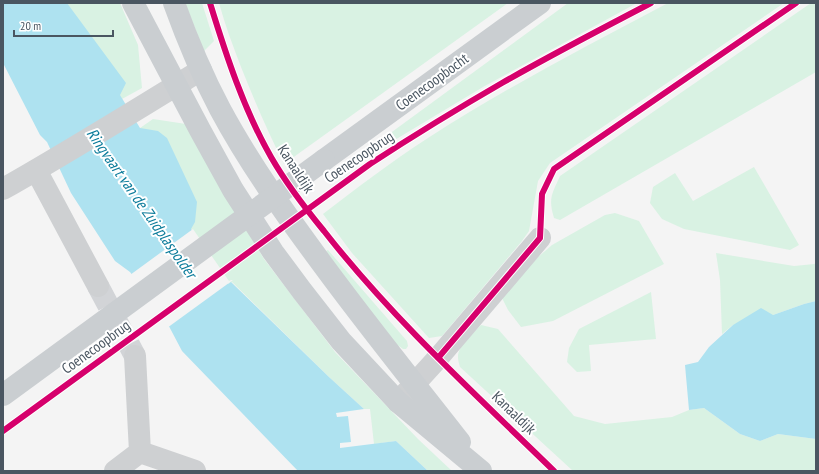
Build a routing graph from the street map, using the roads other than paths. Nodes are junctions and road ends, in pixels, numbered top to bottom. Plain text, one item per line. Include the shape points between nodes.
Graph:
1 (133, 3) edge
2 (174, 3) edge
3 (540, 3) edge
4 (201, 70) junction
5 (176, 85) junction
6 (324, 160) joint
7 (36, 170) junction
8 (3, 189) edge
9 (540, 238) dead end
10 (98, 286) tunnel mouth
11 (135, 356) tunnel mouth
12 (415, 384) junction
13 (3, 395) edge
14 (398, 402) junction
15 (140, 452) junction
16 (115, 471) edge
17 (195, 471) edge
18 (482, 471) edge

1 - 5 main road
2 - 4 main road
3 - 6 main road, Coenecoopbocht
4 - 5 street
4 - 12 main road via 238,140 303,238
5 - 7 street
5 - 14 main road via 226,177 273,252 341,341
6 - 13 main road, Coenecoopbrug, bridge
7 - 8 street
7 - 10 street
9 - 12 street
11 - 15 street
12 - 14 street
12 - 18 main road
14 - 18 main road
15 - 16 street
15 - 17 street

